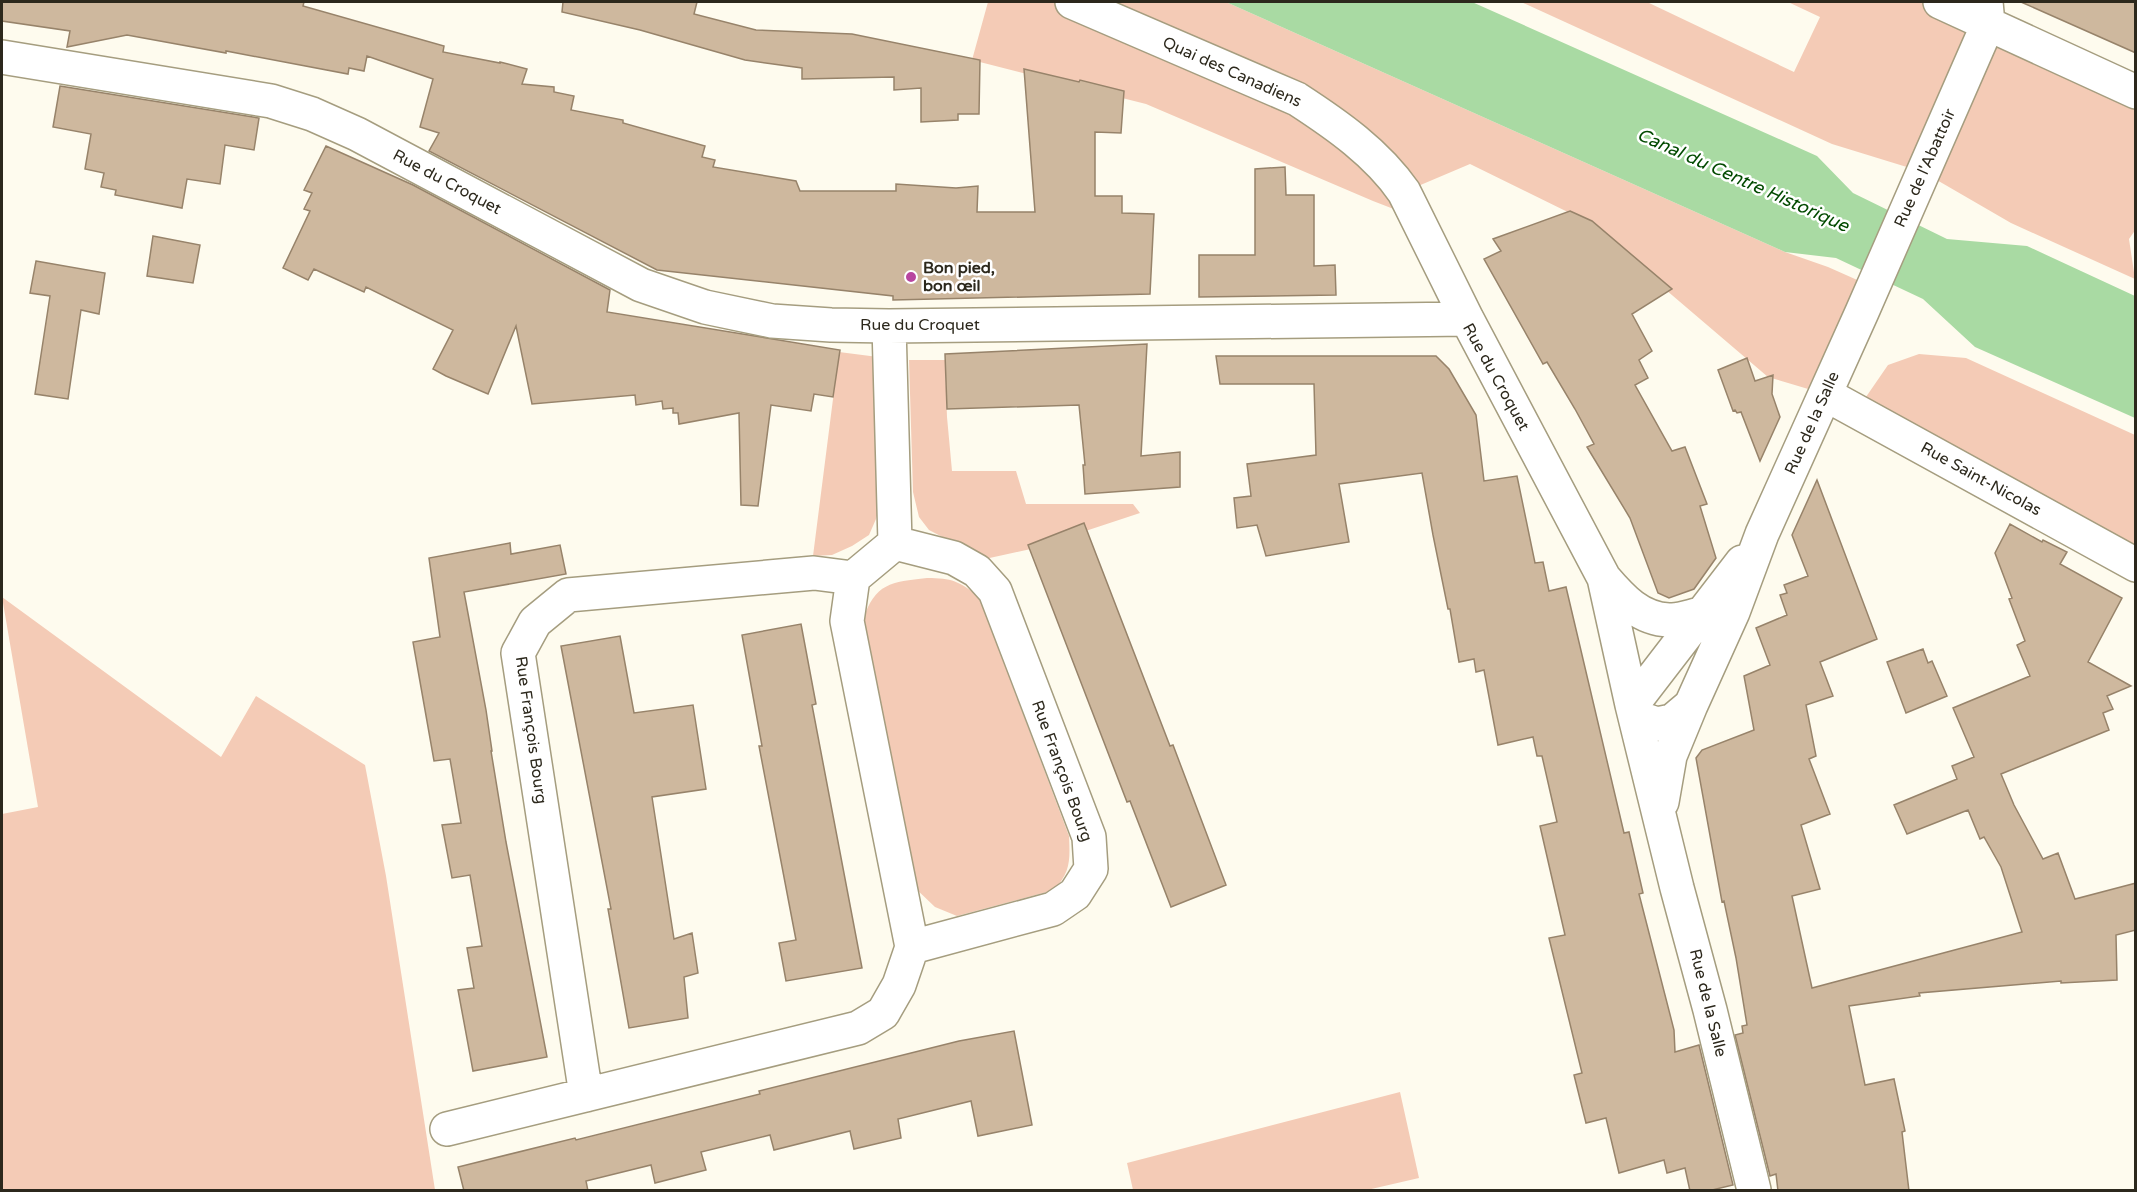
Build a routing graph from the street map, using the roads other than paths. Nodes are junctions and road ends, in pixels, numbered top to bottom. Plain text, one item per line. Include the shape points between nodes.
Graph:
1 (1072, 2) edge
2 (1940, 2) edge
3 (1987, 13) edge
4 (2, 57) edge
5 (2136, 92) edge
6 (1862, 312) joint
7 (1467, 319) junction
8 (890, 326) junction
9 (1825, 394) junction
10 (1762, 534) junction
11 (895, 543) junction
12 (2136, 565) edge
13 (853, 578) junction
14 (1604, 578) junction
15 (1701, 614) junction
16 (1632, 705) junction
17 (1691, 705) junction
18 (1661, 816) junction
19 (912, 947) junction
20 (586, 1095) junction
21 (447, 1129) dead end
22 (1754, 1191) edge

1 - 7 street, Quai des Canadiens via 1297,99 1361,146 1391,173 1404,192
2 - 3 street
3 - 5 street
3 - 6 street, Rue de l'Abattoir
4 - 8 street, Rue du Croquet via 271,101 357,134 641,285 705,307 772,321
6 - 9 street, Rue de la Salle
7 - 8 street, Rue du Croquet
7 - 14 street, Rue du Croquet
8 - 11 street
9 - 10 street, Rue de la Salle
9 - 12 street, Rue Saint-Nicolas
10 - 15 street, Rue de la Salle
10 - 17 street, Rue de la Salle via 1733,612
11 - 13 street
11 - 19 street, Rue François Bourg via 954,558 977,571 995,591 1089,837 1091,869 1075,894 1053,909
13 - 19 street via 847,621
13 - 20 street, Rue François Bourg via 814,573 568,596 535,622 518,653
14 - 15 street via 1623,600 1649,618 1671,621
14 - 16 street, Rue du Croquet
15 - 16 street, Rue de la Salle
16 - 17 street, Rue de la Salle via 1642,719 1657,724 1672,722
16 - 18 street, Rue de la Salle
17 - 18 street, Rue de la Salle via 1670,756
18 - 22 street, Rue de la Salle
19 - 20 street via 900,985 883,1013 858,1028
20 - 21 street

